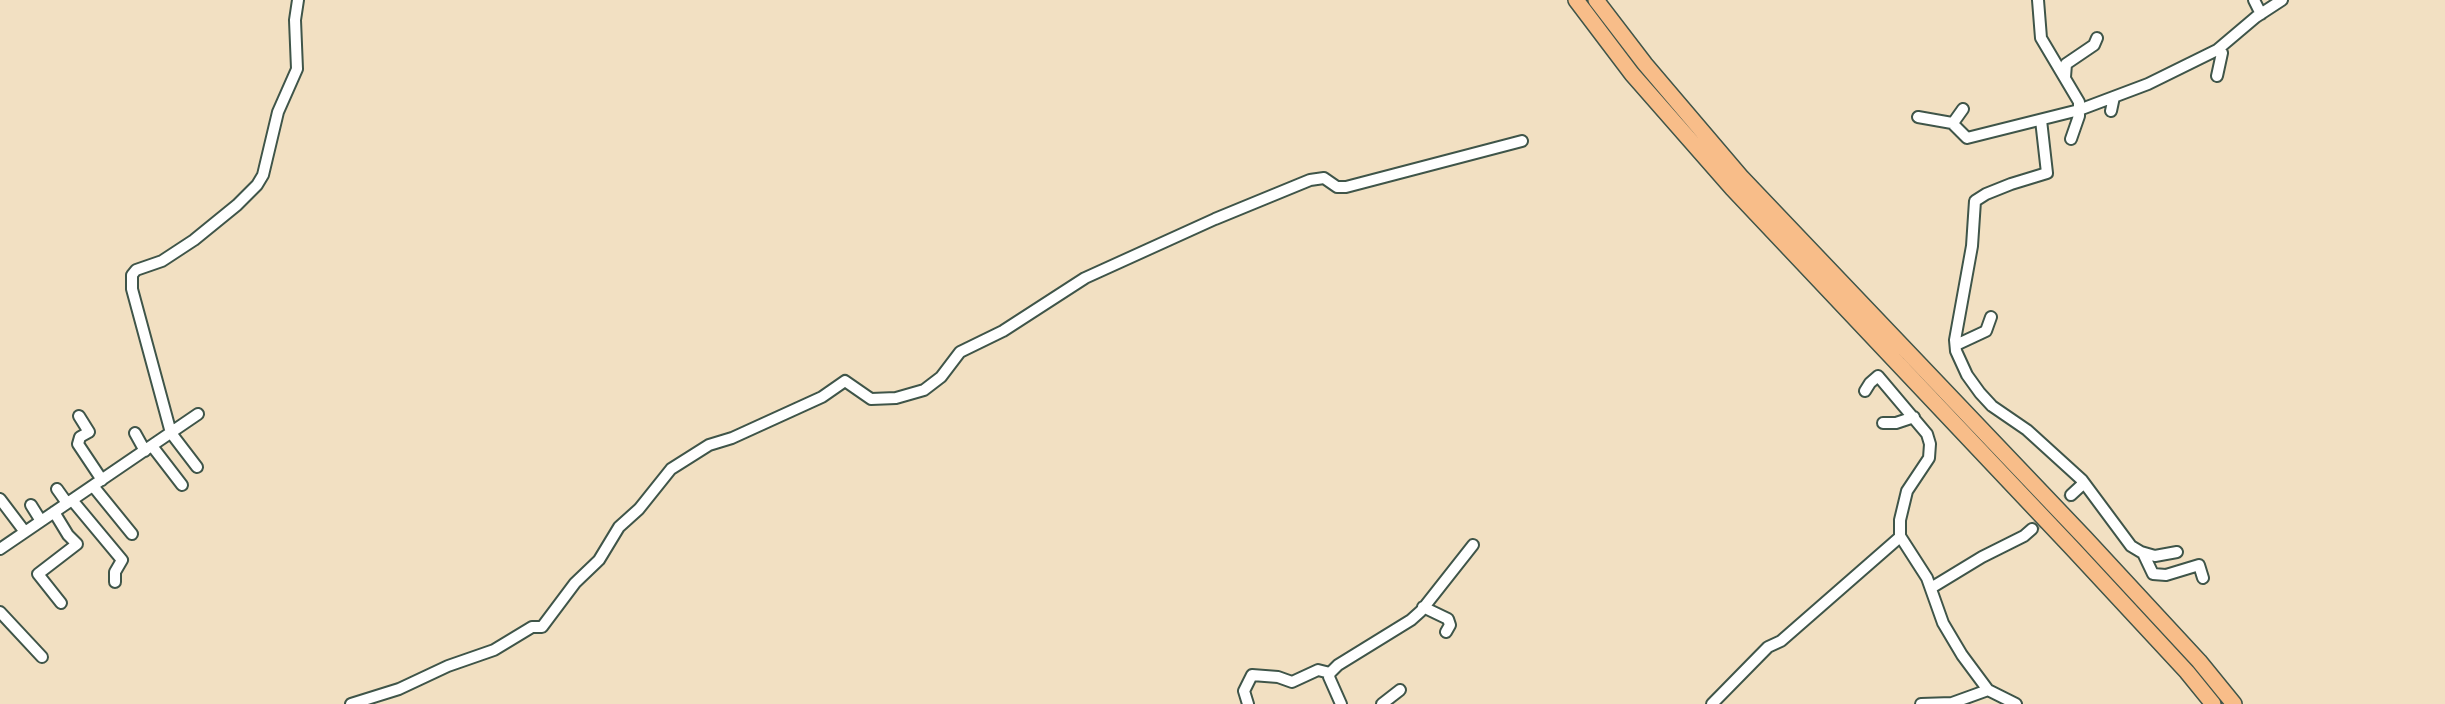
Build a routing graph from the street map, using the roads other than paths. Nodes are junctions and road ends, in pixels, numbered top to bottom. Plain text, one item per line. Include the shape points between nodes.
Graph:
1 (298, 0) edge
2 (1576, 0) edge
3 (1596, 0) edge
4 (2038, 0) edge
5 (2254, 0) edge
6 (2282, 0) edge
7 (2261, 15) junction
8 (2097, 38) dead end
9 (2217, 50) junction
10 (2217, 76) dead end
11 (2065, 77) junction
12 (2114, 97) junction
13 (1963, 110) dead end
14 (2080, 110) junction
15 (2111, 111) dead end
16 (1918, 117) dead end
17 (2041, 120) junction
18 (1953, 123) junction
19 (2072, 139) dead end
20 (1522, 141) dead end
21 (1991, 317) dead end
22 (1956, 345) junction
23 (1865, 392) dead end
24 (198, 414) dead end
25 (79, 416) dead end
26 (1914, 417) junction
27 (1883, 423) dead end
28 (135, 433) dead end
29 (171, 433) junction
30 (148, 448) junction
31 (197, 467) dead end
32 (97, 483) junction
33 (2084, 483) junction
34 (182, 485) dead end
35 (57, 489) dead end
36 (2071, 495) tunnel mouth
37 (0, 499) edge
38 (70, 502) junction
39 (31, 505) dead end
40 (54, 512) junction
41 (41, 521) junction
42 (2032, 530) tunnel mouth
43 (25, 532) junction
44 (132, 534) dead end
45 (1900, 537) junction
46 (1473, 545) dead end
47 (0, 549) edge
48 (2177, 552) dead end
49 (2143, 553) junction
50 (2159, 556) junction
51 (2147, 564) junction
52 (2203, 578) dead end
53 (115, 582) dead end
54 (1931, 588) junction
55 (61, 603) dead end
56 (1423, 607) junction
57 (0, 612) edge
58 (1446, 632) dead end
59 (42, 657) dead end
60 (1330, 673) junction
61 (1400, 690) dead end
62 (1988, 690) junction
63 (351, 704) edge
64 (1248, 704) edge
65 (1341, 704) edge
66 (1382, 704) edge
67 (1712, 704) edge
68 (1921, 704) edge
69 (2016, 704) edge
70 (2213, 704) edge
71 (2234, 704) edge

1 - 29 street via 297,69 278,112 263,175 257,185 194,240 132,275 132,289
2 - 70 highway via 1632,74 1732,188 2073,549
3 - 71 highway via 1742,178 2085,538
4 - 11 street via 2041,38
5 - 7 street
6 - 7 street
7 - 9 street
8 - 11 street via 2094,45 2066,64
9 - 10 street via 2222,53
9 - 12 street
11 - 14 street
12 - 14 street
12 - 15 street
13 - 18 street
14 - 17 street
14 - 19 street
16 - 18 street
17 - 18 street via 1967,138
17 - 22 street via 2047,173 1975,201
20 - 63 street via 1346,186 1337,187 1323,177 1310,180 1085,278 1003,331 960,352 924,390 896,398 871,399 845,381 822,397 709,445 671,469 619,527 599,560 575,582 542,627 532,627 494,650 399,689
21 - 22 street via 1986,331
22 - 33 street via 1960,361 1992,406 2027,430
23 - 26 street via 1878,376
24 - 29 street
25 - 32 street via 89,432 80,437 78,444
26 - 27 street
26 - 45 street via 1927,434 1930,452 1926,465 1907,491
28 - 30 street
29 - 30 street
29 - 31 street
30 - 32 street via 131,465
30 - 34 street
32 - 38 street
32 - 44 street
33 - 36 street
33 - 49 street via 2126,541
35 - 38 street
37 - 43 street
38 - 40 street
38 - 53 street via 122,560
39 - 41 street
40 - 41 street
40 - 55 street via 77,544 38,574
41 - 43 street
42 - 54 street
43 - 47 street
45 - 54 street
45 - 67 street via 1768,647
46 - 56 street
48 - 50 street
49 - 50 street
49 - 51 street
50 - 51 street
51 - 52 street via 2153,574 2163,575 2199,565
54 - 62 street via 1949,635
56 - 58 street via 1448,618
56 - 60 street via 1404,625
57 - 59 street
60 - 64 street via 1318,670 1292,682 1252,675 1244,691
60 - 65 street
61 - 66 street
62 - 68 street via 1952,703
62 - 69 street

